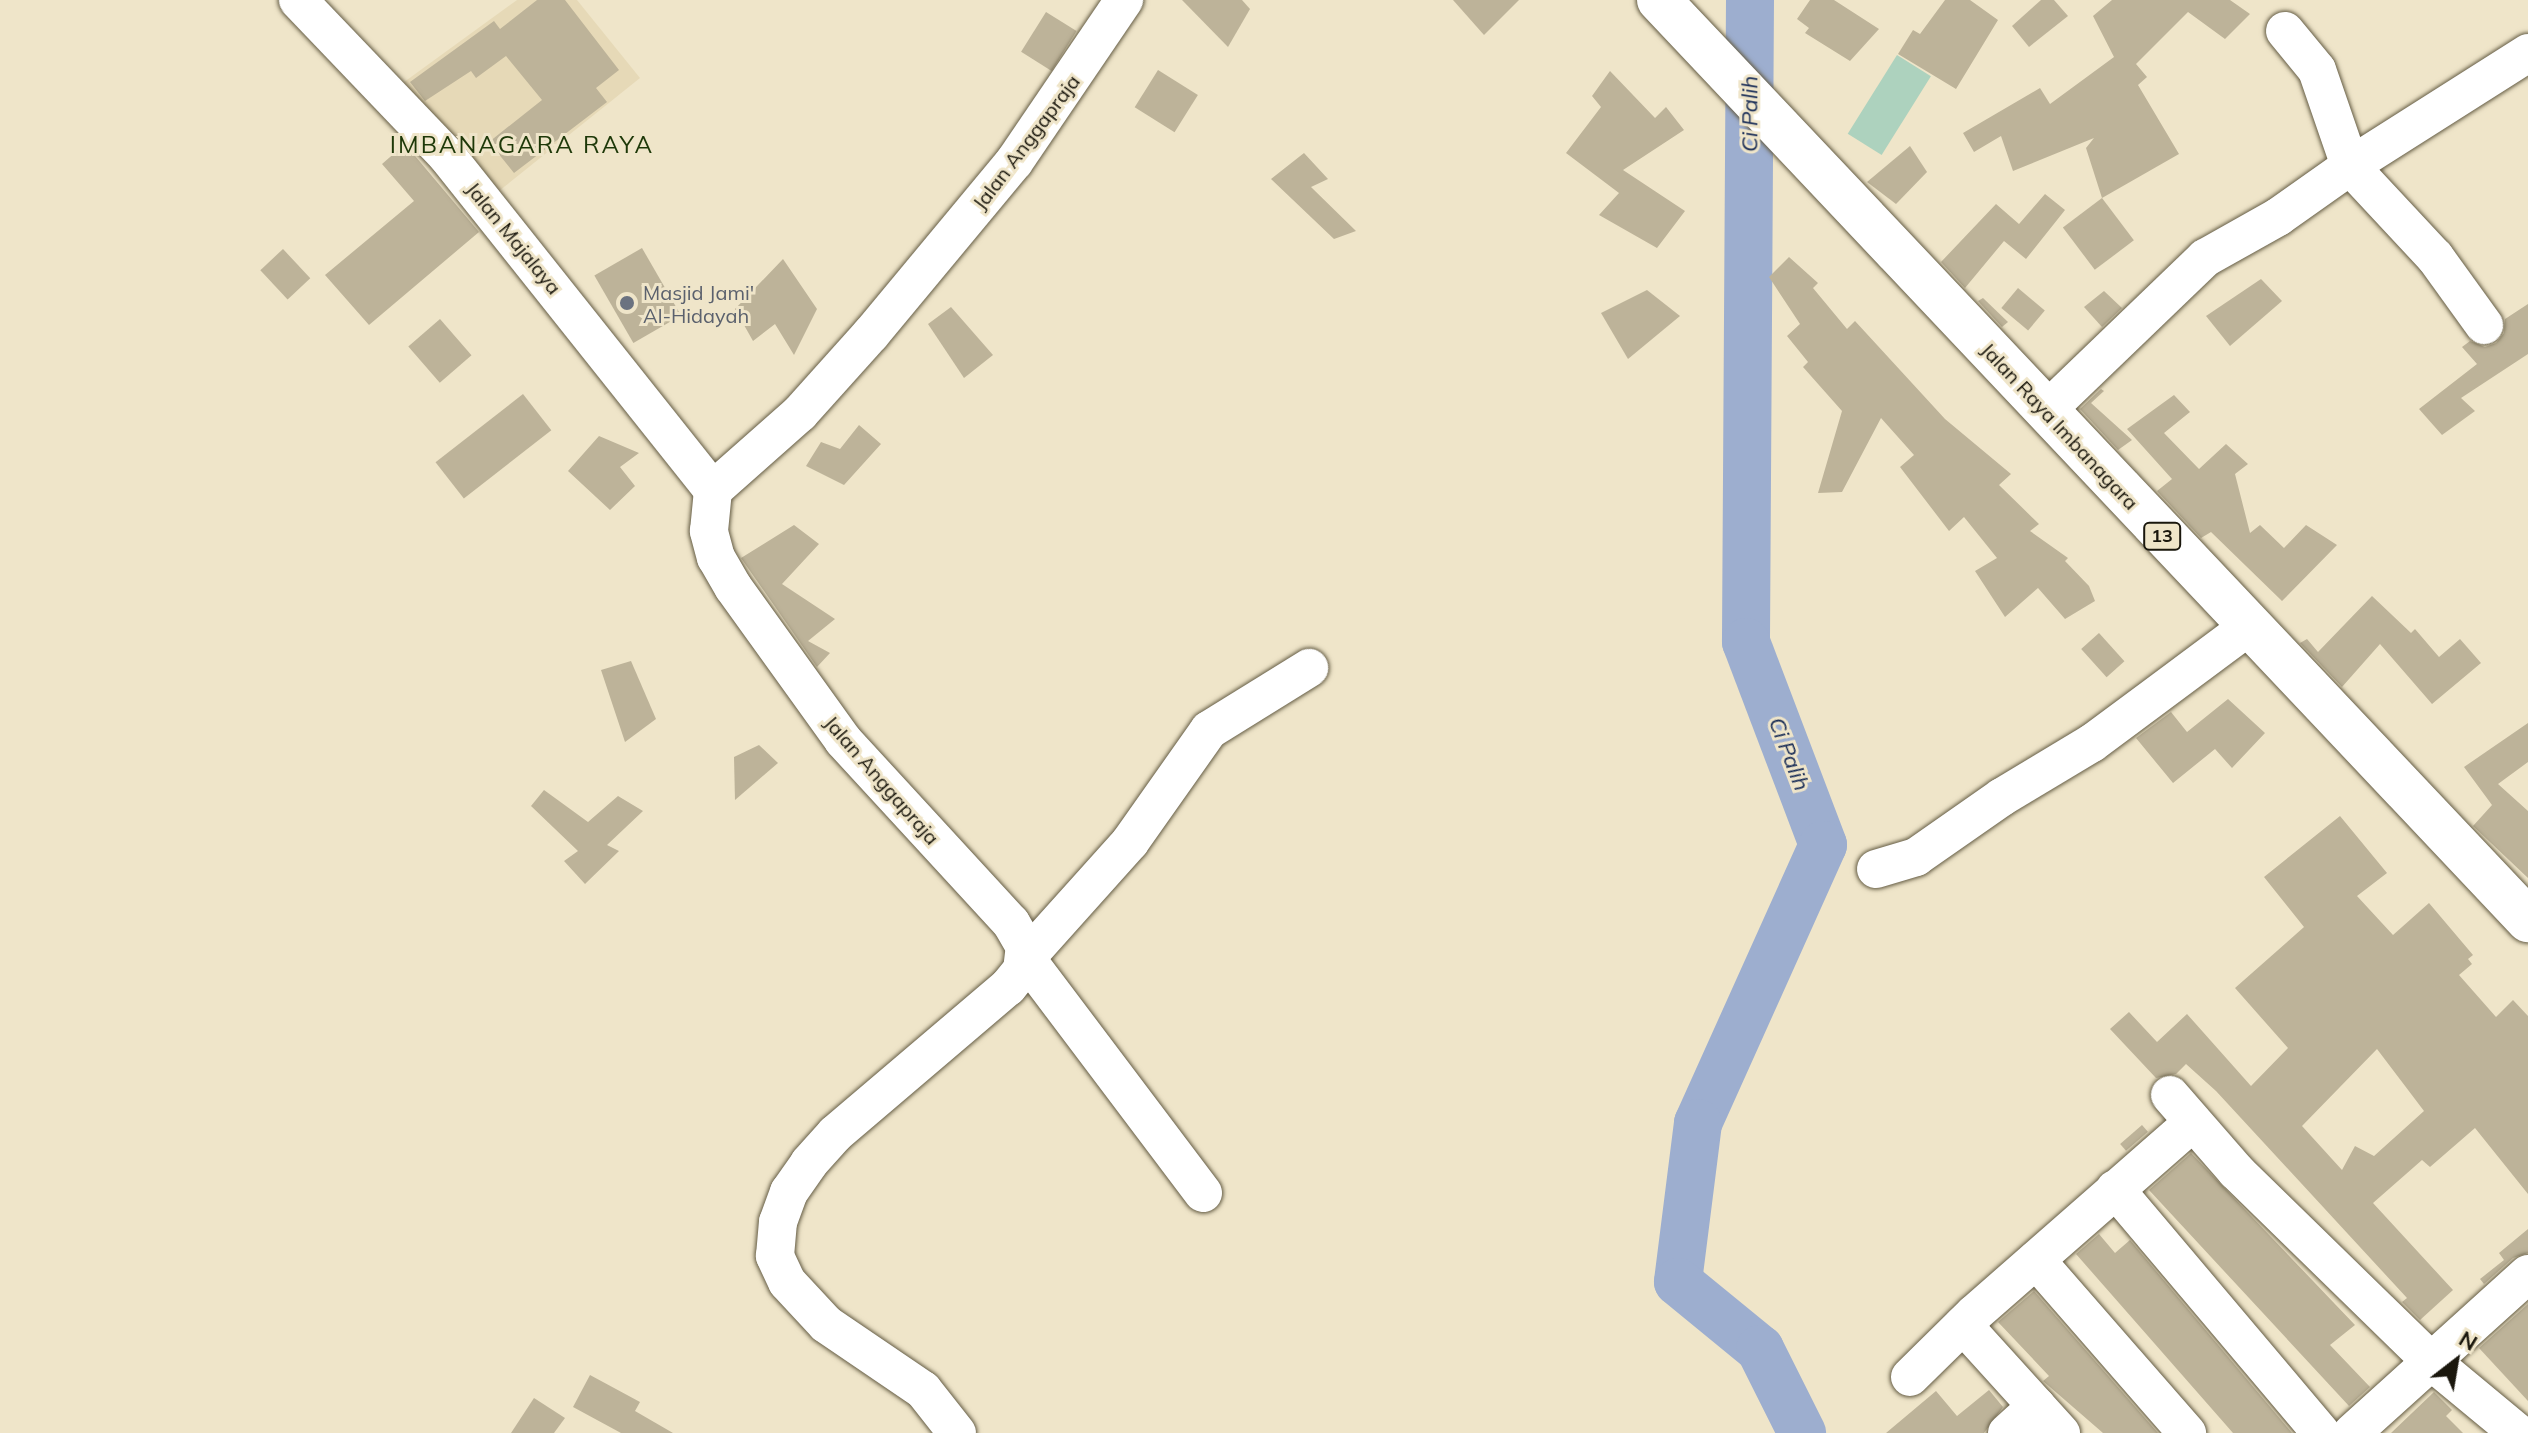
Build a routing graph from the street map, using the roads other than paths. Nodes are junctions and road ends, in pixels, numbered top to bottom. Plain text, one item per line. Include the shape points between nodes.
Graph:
1 (298, 0) edge
2 (1124, 0) edge
3 (1659, 0) edge
4 (2285, 31) dead end
5 (2528, 53) edge
6 (2350, 166) junction
7 (2484, 325) dead end
8 (2046, 411) junction
9 (713, 490) junction
10 (2248, 627) junction
11 (1309, 668) dead end
12 (1876, 869) dead end
13 (2528, 920) edge
14 (1026, 958) junction
15 (2115, 1189) junction
16 (1203, 1193) dead end
17 (2036, 1260) junction
18 (2528, 1274) edge
19 (1963, 1325) junction
20 (2431, 1361) junction
21 (1910, 1377) dead end
22 (2049, 1419) edge
23 (957, 1433) edge
24 (2007, 1433) edge
25 (2187, 1433) edge
26 (2321, 1433) edge
27 (2352, 1433) edge
28 (2518, 1433) edge

1 - 9 street, Jalan Majalaya via 447,156
2 - 9 street, Jalan Anggapraja via 1014,162 871,334 800,413
3 - 8 highway, Jalan Raya Imbanagara / 13
4 - 6 street via 2317,70
5 - 6 street
6 - 7 street via 2435,257
6 - 8 street via 2278,217 2205,258
8 - 10 highway, Jalan Raya Imbanagara / 13
9 - 14 street, Jalan Anggapraja via 709,531 716,558 733,587 843,740 1011,923
10 - 12 street via 2092,743 1916,857
10 - 13 highway, Jalan Raya Imbanagara / 13
11 - 14 street via 1209,730 1130,842
14 - 16 street, Jalan Anggapraja
14 - 23 street via 1008,987 835,1134 789,1192 778,1222 775,1256 787,1282 826,1324 923,1390
15 - 17 street
15 - 20 street via 2181,1109
15 - 26 street
17 - 19 street
17 - 25 street
18 - 20 street
19 - 21 street
19 - 22 street
20 - 27 street
20 - 28 street
22 - 24 street

